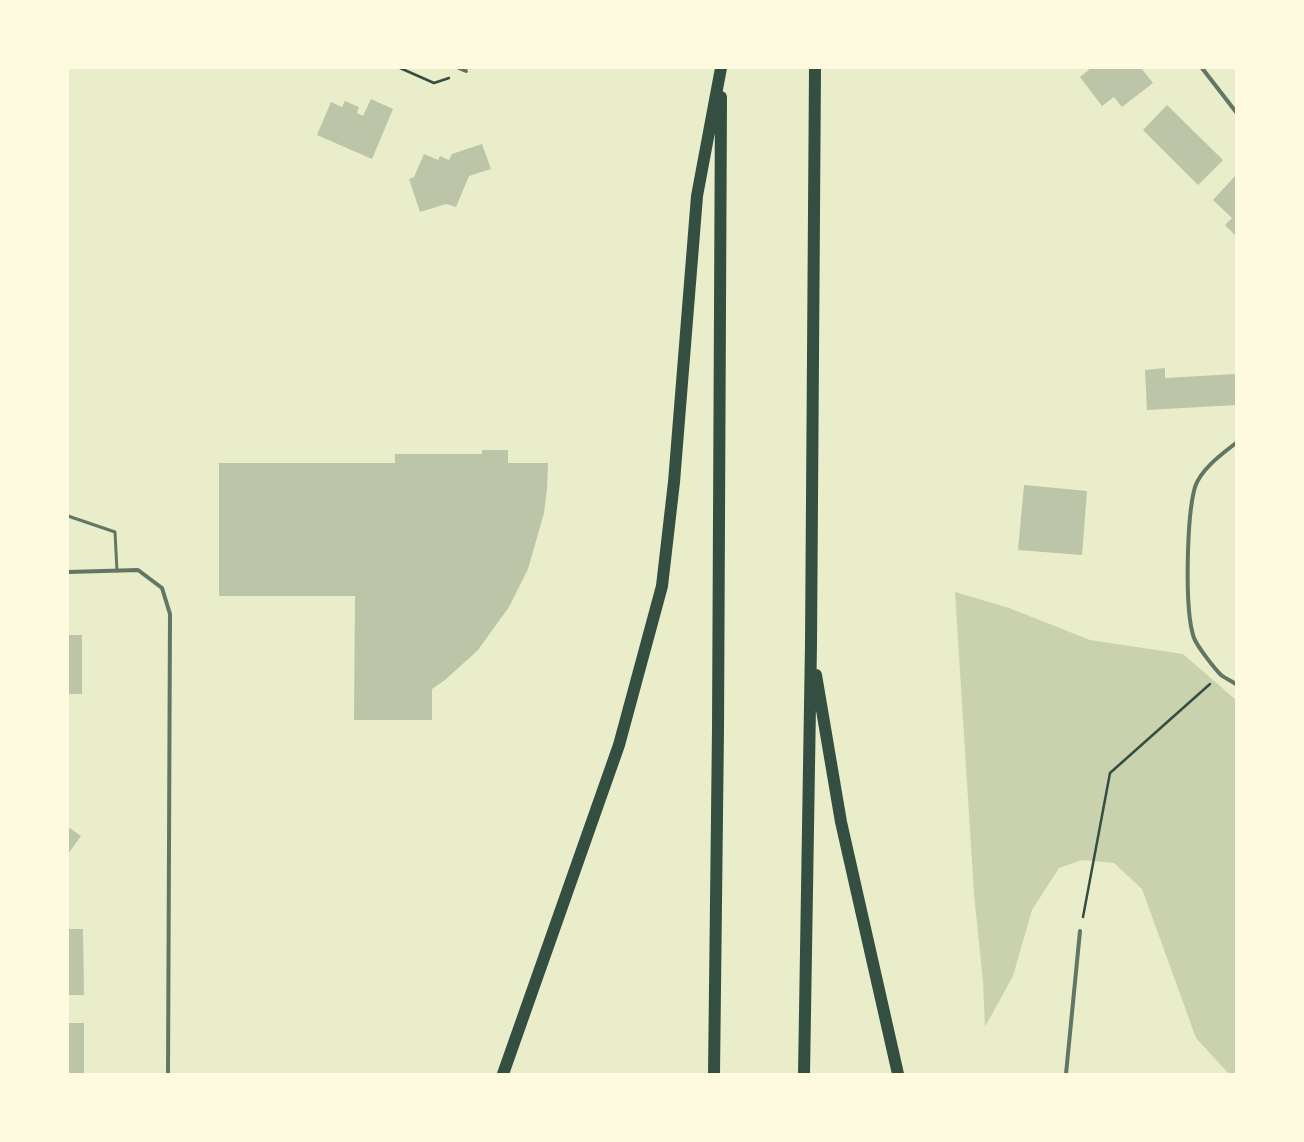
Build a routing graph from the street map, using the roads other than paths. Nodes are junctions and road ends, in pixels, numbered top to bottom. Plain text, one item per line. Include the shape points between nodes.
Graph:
1 (459, 68) edge
2 (721, 68) edge
3 (815, 68) edge
4 (1202, 68) edge
5 (466, 71) road end
6 (1236, 112) edge
7 (1236, 443) edge
8 (68, 516) edge
9 (118, 571) junction
10 (68, 572) edge
11 (811, 644) junction
12 (1236, 684) edge
13 (1080, 931) road end
14 (168, 1074) edge
15 (502, 1074) edge
16 (714, 1074) edge
17 (804, 1074) edge
18 (898, 1074) edge
19 (1066, 1074) edge

1 - 5 street
2 - 15 highway via 697,196 674,482 662,586 619,745
2 - 16 highway
3 - 11 highway
4 - 6 street
7 - 12 street via 1212,462 1196,486 1190,528 1189,611 1194,639 1221,675
8 - 9 lane via 115,532
9 - 10 street
9 - 14 street via 138,570 162,588 170,614
11 - 17 highway
11 - 18 highway via 840,822
13 - 19 street

